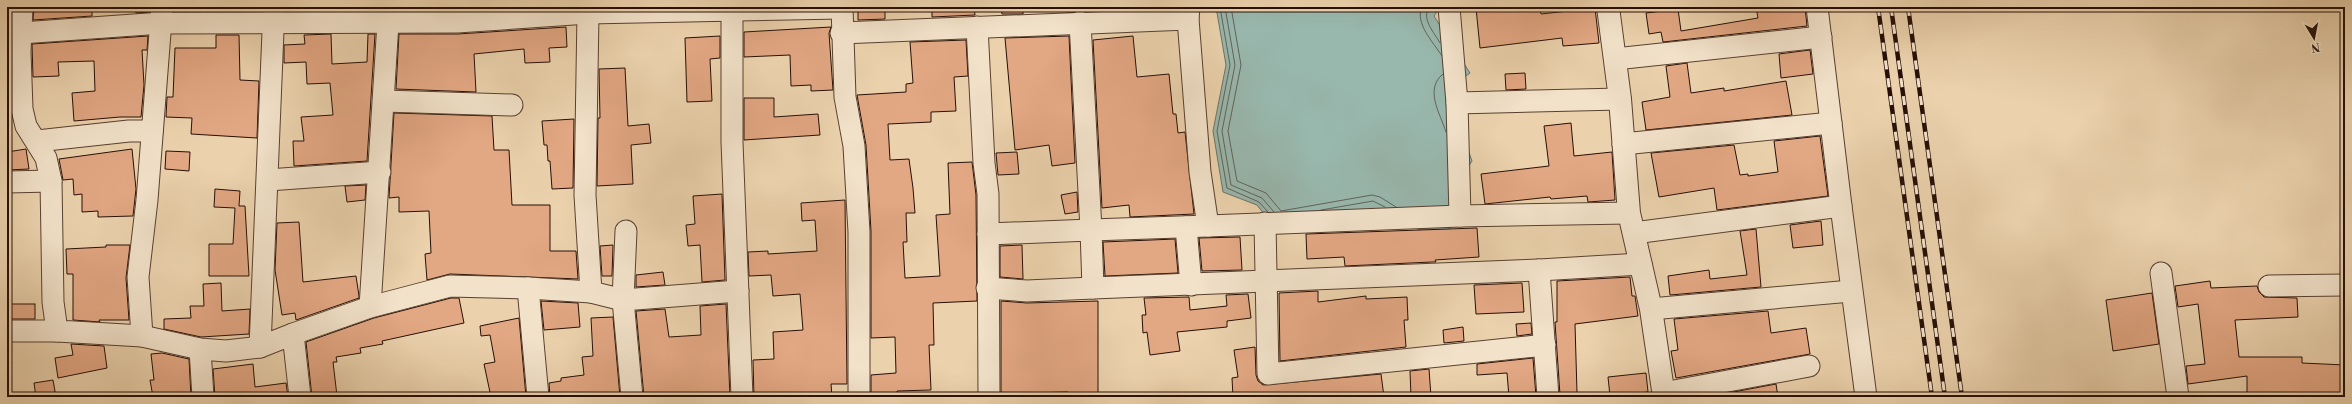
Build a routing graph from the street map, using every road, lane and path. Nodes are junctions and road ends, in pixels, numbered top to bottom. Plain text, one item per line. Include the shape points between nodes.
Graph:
1 (22, 7) edge
2 (1449, 7) edge
3 (1608, 7) edge
4 (1817, 7) edge
5 (842, 8) edge
6 (732, 9) edge
7 (588, 13) junction
8 (1189, 13) edge
9 (162, 15) edge
10 (274, 15) edge
11 (390, 15) edge
12 (1090, 17) edge
13 (977, 27) junction
14 (841, 33) junction
15 (1821, 37) junction
16 (16, 46) edge
17 (1615, 59) junction
18 (1620, 99) junction
19 (384, 101) junction
20 (1457, 103) junction
21 (512, 105) dead end
22 (1831, 123) junction
23 (152, 131) junction
24 (37, 141) junction
25 (1623, 144) junction
26 (380, 172) junction
27 (268, 180) junction
28 (51, 181) junction
29 (7, 182) edge
30 (1841, 206) junction
31 (1460, 216) junction
32 (1265, 223) junction
33 (1632, 223) junction
34 (1208, 226) junction
35 (1186, 227) junction
36 (1092, 230) junction
37 (626, 231) dead end
38 (988, 234) junction
39 (1641, 264) junction
40 (1539, 270) junction
41 (2161, 273) dead end
42 (1266, 282) junction
43 (1191, 285) junction
44 (2345, 285) edge
45 (2269, 286) dead end
46 (528, 288) junction
47 (987, 288) junction
48 (1093, 288) junction
49 (738, 291) junction
50 (1851, 291) junction
51 (591, 292) junction
52 (623, 300) junction
53 (370, 307) junction
54 (1651, 309) junction
55 (7, 331) edge
56 (57, 331) junction
57 (293, 334) junction
58 (142, 336) junction
59 (1545, 345) junction
60 (260, 346) junction
61 (200, 349) junction
62 (1809, 366) dead end
63 (1664, 395) edge
64 (203, 397) edge
65 (300, 397) edge
66 (538, 397) edge
67 (632, 397) edge
68 (742, 397) edge
69 (860, 397) edge
70 (989, 397) edge
71 (1548, 397) edge
72 (1866, 397) edge
73 (2178, 397) edge

1 - 16 street
2 - 20 street
3 - 17 street
4 - 15 street
5 - 6 street
5 - 14 street
6 - 7 street
6 - 49 street via 732,142
7 - 11 street via 457,22
7 - 51 street via 585,196
8 - 12 street
8 - 34 street via 1200,172
9 - 10 street
9 - 16 street
9 - 23 street
10 - 11 street
10 - 27 street
11 - 19 street
12 - 13 street
12 - 36 street
13 - 14 street
13 - 38 street via 988,194
14 - 69 street via 845,96 854,146
15 - 17 street
15 - 22 street
16 - 24 street via 23,118
17 - 18 street
18 - 20 street
18 - 25 street
19 - 21 street
19 - 26 street
20 - 31 street
22 - 25 street
22 - 30 street
23 - 24 street
23 - 58 street via 138,277
24 - 28 street via 46,158
25 - 33 street
26 - 27 street
26 - 53 street
27 - 60 street
28 - 29 street
28 - 56 street via 53,302
30 - 33 street
30 - 50 street
31 - 32 street
31 - 33 street
32 - 34 street
32 - 42 street
33 - 39 street
34 - 35 street
35 - 36 street
35 - 43 street
36 - 38 street
36 - 48 street
37 - 52 street
38 - 47 street
39 - 40 street
39 - 54 street
40 - 42 street
40 - 59 street
41 - 73 street
42 - 43 street
42 - 59 street via 1268,374
43 - 48 street
44 - 45 street
46 - 51 street
46 - 53 street via 450,286
46 - 66 street
47 - 48 street
47 - 70 street
49 - 52 street
49 - 68 street
50 - 54 street
50 - 72 street
51 - 52 street
52 - 67 street
53 - 57 street
54 - 63 street
55 - 56 street
56 - 58 street
57 - 60 street
57 - 65 street
58 - 61 street
59 - 71 street
60 - 61 street via 226,351
61 - 64 street
62 - 63 street

